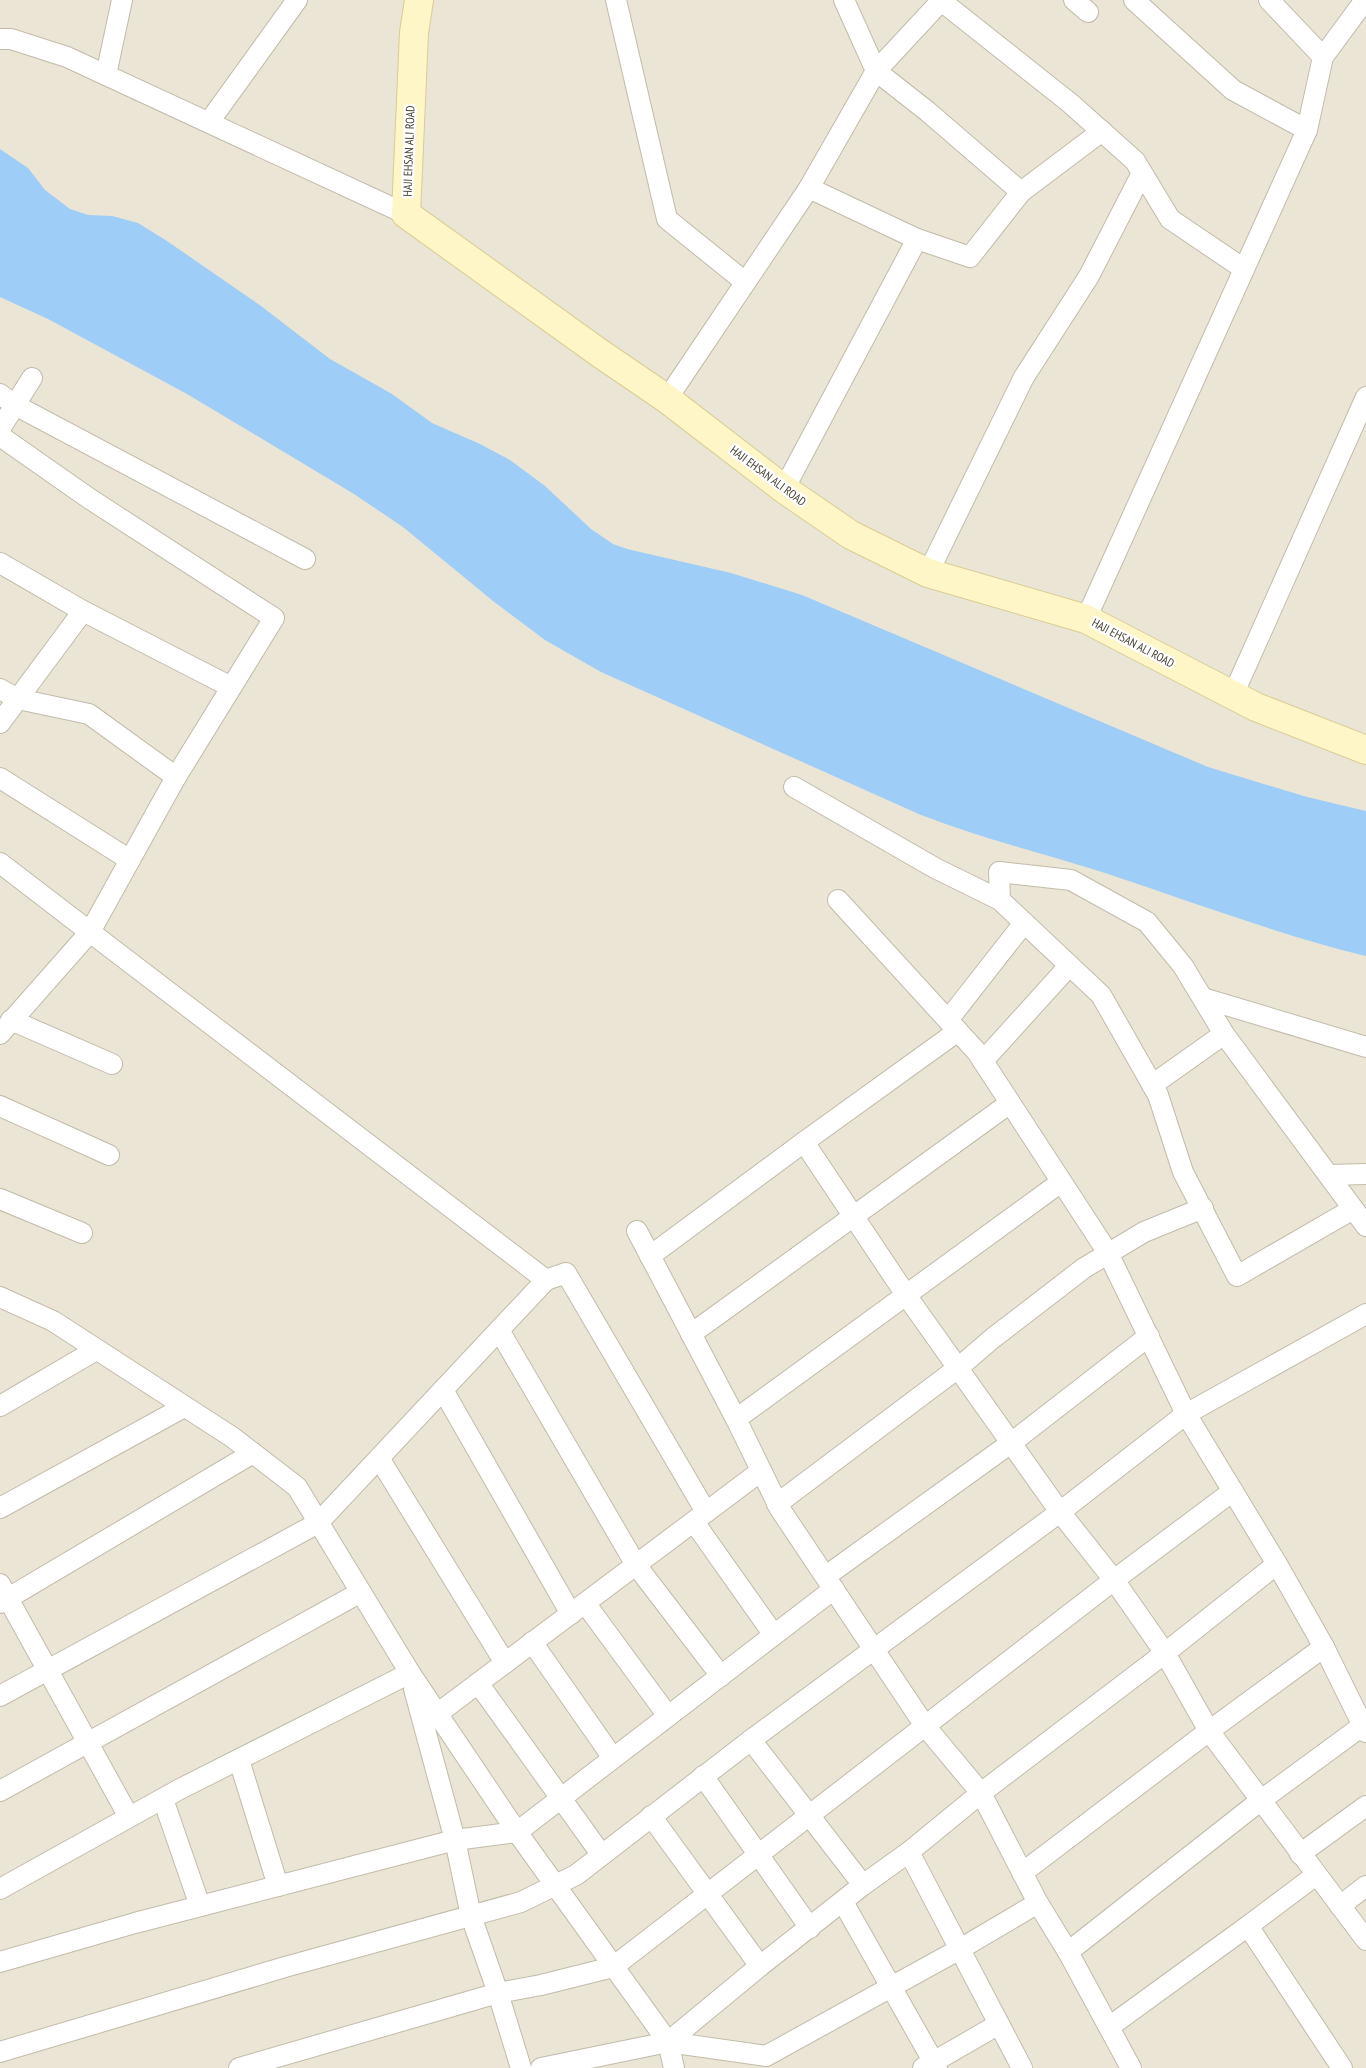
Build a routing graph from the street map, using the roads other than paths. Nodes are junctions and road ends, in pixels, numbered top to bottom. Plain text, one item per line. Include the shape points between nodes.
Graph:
1 (122, 0) edge
2 (297, 0) edge
3 (419, 0) edge
4 (616, 0) edge
5 (844, 0) edge
6 (941, 0) edge
7 (1134, 0) edge
8 (1269, 0) edge
9 (1365, 0) edge
10 (0, 39) edge
11 (1323, 57) junction
12 (876, 72) junction
13 (106, 75) junction
14 (209, 122) junction
15 (1307, 130) junction
16 (1102, 131) junction
17 (1142, 173) junction
18 (809, 188) junction
19 (1021, 192) junction
20 (406, 214) junction
21 (917, 239) junction
22 (1244, 269) junction
23 (746, 282) junction
24 (32, 378) dead end
25 (1366, 397) edge
26 (667, 399) junction
27 (8, 400) edge
28 (0, 429) edge
29 (0, 436) edge
30 (784, 489) junction
31 (305, 559) dead end
32 (0, 563) edge
33 (928, 573) junction
34 (83, 611) junction
35 (1086, 619) junction
36 (232, 687) junction
37 (0, 689) edge
38 (1233, 695) junction
39 (18, 699) junction
40 (0, 722) edge
41 (1366, 750) edge
42 (176, 777) junction
43 (0, 778) edge
44 (794, 787) dead end
45 (130, 860) junction
46 (0, 862) edge
47 (838, 900) dead end
48 (1000, 900) junction
49 (1024, 923) junction
50 (90, 932) junction
51 (1069, 966) junction
52 (1203, 998) junction
53 (953, 1026) junction
54 (6, 1027) edge
55 (1224, 1034) junction
56 (1366, 1047) edge
57 (983, 1060) junction
58 (112, 1064) dead end
59 (1152, 1085) junction
60 (1010, 1102) junction
61 (0, 1106) edge
62 (804, 1142) junction
63 (109, 1155) dead end
64 (1366, 1174) edge
65 (1329, 1175) junction
66 (1061, 1182) junction
67 (0, 1199) edge
68 (1203, 1208) junction
69 (1353, 1208) junction
70 (854, 1217) junction
71 (1366, 1226) edge
72 (636, 1231) dead end
73 (82, 1233) dead end
74 (1108, 1253) junction
75 (650, 1256) junction
76 (546, 1280) junction
77 (906, 1295) junction
78 (0, 1297) edge
79 (1366, 1314) edge
80 (500, 1330) junction
81 (691, 1334) junction
82 (1149, 1336) junction
83 (96, 1350) junction
84 (958, 1368) junction
85 (443, 1390) junction
86 (0, 1406) edge
87 (184, 1407) junction
88 (1186, 1414) junction
89 (736, 1419) junction
90 (1011, 1443) junction
91 (252, 1453) junction
92 (379, 1458) junction
93 (761, 1471) junction
94 (1232, 1491) junction
95 (777, 1504) junction
96 (0, 1508) edge
97 (1060, 1512) junction
98 (700, 1517) junction
99 (318, 1523) junction
100 (1277, 1564) junction
101 (636, 1565) junction
102 (1114, 1580) junction
103 (830, 1583) junction
104 (361, 1592) junction
105 (3, 1595) edge
106 (578, 1608) junction
107 (774, 1635) junction
108 (532, 1642) junction
109 (1324, 1647) junction
110 (873, 1650) junction
111 (1165, 1653) junction
112 (505, 1663) junction
113 (48, 1670) junction
114 (410, 1673) junction
115 (721, 1676) junction
116 (478, 1683) junction
117 (0, 1696) edge
118 (437, 1714) junction
119 (668, 1716) junction
120 (925, 1726) junction
121 (1364, 1729) edge
122 (1209, 1731) junction
123 (751, 1740) junction
124 (87, 1742) junction
125 (613, 1758) junction
126 (239, 1760) junction
127 (703, 1776) junction
128 (0, 1790) edge
129 (981, 1794) junction
130 (163, 1798) junction
131 (561, 1798) junction
132 (1260, 1801) junction
133 (1366, 1806) edge
134 (651, 1816) junction
135 (129, 1817) junction
136 (809, 1817) junction
137 (517, 1832) junction
138 (455, 1840) junction
139 (910, 1852) junction
140 (602, 1854) junction
141 (1300, 1854) junction
142 (758, 1856) junction
143 (1022, 1873) junction
144 (1316, 1876) junction
145 (556, 1885) junction
146 (863, 1885) junction
147 (278, 1886) junction
148 (1366, 1886) edge
149 (0, 1889) edge
150 (708, 1894) junction
151 (843, 1902) junction
152 (1038, 1903) junction
153 (200, 1906) junction
154 (1340, 1906) junction
155 (471, 1916) junction
156 (1248, 1926) junction
157 (810, 1928) junction
158 (1366, 1940) edge
159 (960, 1949) junction
160 (1068, 1952) junction
161 (0, 1962) edge
162 (760, 1966) junction
163 (613, 1968) junction
164 (891, 1987) junction
165 (498, 1993) junction
166 (999, 2024) junction
167 (1109, 2027) junction
168 (668, 2042) junction
169 (0, 2052) edge
170 (767, 2062) edge
171 (931, 2066) edge
172 (239, 2068) edge
173 (521, 2068) edge
174 (541, 2068) edge
175 (674, 2068) edge
176 (1022, 2068) edge
177 (1131, 2068) edge
178 (1342, 2068) edge

1 - 13 street
2 - 14 street
3 - 20 street, HAJI EHSAN ALI ROAD via 414,33
4 - 23 street via 667,219
5 - 12 street
6 - 12 street
6 - 16 street
7 - 15 street via 1233,90
8 - 11 street
9 - 11 street
10 - 13 street via 11,39 67,57
11 - 15 street
12 - 18 street
12 - 19 street
13 - 14 street
14 - 20 street
15 - 22 street
16 - 17 street via 1135,161
16 - 19 street
17 - 22 street via 1170,219
17 - 33 street via 1089,276 1024,377
18 - 21 street
18 - 23 street
19 - 21 street via 970,256
20 - 26 street, HAJI EHSAN ALI ROAD
21 - 30 street
22 - 35 street
23 - 26 street
24 - 27 street
25 - 38 street
26 - 30 street, HAJI EHSAN ALI ROAD
27 - 28 street
27 - 31 street
29 - 36 street via 274,618
30 - 33 street, HAJI EHSAN ALI ROAD via 852,535
32 - 34 street
33 - 35 street, HAJI EHSAN ALI ROAD
34 - 36 street
34 - 39 street
35 - 38 street, HAJI EHSAN ALI ROAD
36 - 42 street
37 - 39 street
38 - 41 street, HAJI EHSAN ALI ROAD
39 - 40 street
39 - 42 street via 89,714
42 - 45 street
43 - 45 street
44 - 48 street via 935,868
45 - 50 street
46 - 50 street
47 - 53 street
48 - 49 street
48 - 52 street via 999,872 1071,880 1147,922 1183,966
49 - 51 street
49 - 53 street
50 - 54 street
50 - 76 street
51 - 57 street
51 - 59 street via 1101,994
52 - 55 street
52 - 56 street
53 - 57 street
53 - 62 street
54 - 58 street
55 - 59 street
55 - 65 street
57 - 60 street
59 - 68 street via 1183,1172
60 - 66 street
60 - 70 street
61 - 63 street
62 - 70 street
62 - 75 street
64 - 65 street
65 - 69 street
66 - 74 street
66 - 77 street
67 - 73 street
68 - 69 street via 1237,1276
68 - 74 street via 1144,1232
69 - 71 street
70 - 77 street
70 - 81 street
72 - 75 street
74 - 82 street
74 - 84 street via 1084,1268
75 - 81 street
76 - 80 street
76 - 98 street via 566,1273
77 - 84 street
77 - 89 street
78 - 83 street via 53,1321
79 - 88 street
80 - 85 street
80 - 101 street
81 - 89 street
82 - 88 street
82 - 90 street
83 - 86 street
83 - 87 street
84 - 90 street
84 - 95 street
85 - 92 street
85 - 106 street
87 - 91 street
87 - 96 street
88 - 94 street
88 - 97 street
89 - 93 street
90 - 97 street
90 - 103 street
91 - 99 street via 297,1487
91 - 105 street
92 - 99 street
92 - 112 street
93 - 95 street
93 - 98 street
94 - 100 street
94 - 102 street
95 - 103 street
97 - 102 street
97 - 110 street
98 - 101 street
98 - 107 street
99 - 104 street
99 - 113 street
100 - 109 street
100 - 111 street
101 - 106 street
101 - 115 street
102 - 111 street
102 - 120 street
103 - 107 street
103 - 110 street
104 - 114 street
104 - 124 street
105 - 113 street
106 - 108 street
106 - 119 street
107 - 115 street
108 - 112 street
108 - 125 street
109 - 121 street
109 - 122 street
110 - 120 street
110 - 123 street
111 - 122 street
111 - 129 street
112 - 116 street
113 - 117 street
113 - 124 street
114 - 118 street
114 - 126 street
114 - 138 street
115 - 119 street
116 - 118 street
116 - 131 street
118 - 137 street
119 - 125 street
120 - 129 street
120 - 136 street
121 - 132 street
122 - 132 street
122 - 143 street
123 - 127 street
123 - 136 street
124 - 128 street
124 - 135 street
125 - 131 street
126 - 130 street
126 - 147 street
127 - 134 street
127 - 142 street
129 - 139 street
129 - 143 street
130 - 135 street
130 - 153 street
131 - 137 street
131 - 140 street
132 - 141 street
132 - 160 street
133 - 141 street
134 - 140 street
134 - 150 street
135 - 149 street
136 - 142 street
136 - 146 street
137 - 138 street
137 - 145 street
138 - 147 street
138 - 155 street
139 - 146 street
139 - 159 street
140 - 145 street via 576,1875
141 - 144 street
142 - 150 street
142 - 157 street
143 - 152 street
144 - 154 street
144 - 156 street
145 - 155 street via 521,1902
145 - 163 street
146 - 151 street
147 - 153 street
148 - 154 street
150 - 162 street
150 - 163 street
151 - 157 street
151 - 164 street
152 - 159 street
152 - 160 street
153 - 161 street
154 - 158 street
155 - 165 street
155 - 169 street via 285,1967
156 - 167 street
156 - 178 street
157 - 162 street
159 - 164 street
159 - 166 street
160 - 167 street
162 - 168 street
163 - 165 street
163 - 168 street
164 - 170 street
164 - 171 street
165 - 172 street
165 - 173 street
166 - 171 street
166 - 176 street
167 - 177 street
168 - 170 street
168 - 174 street
168 - 175 street

